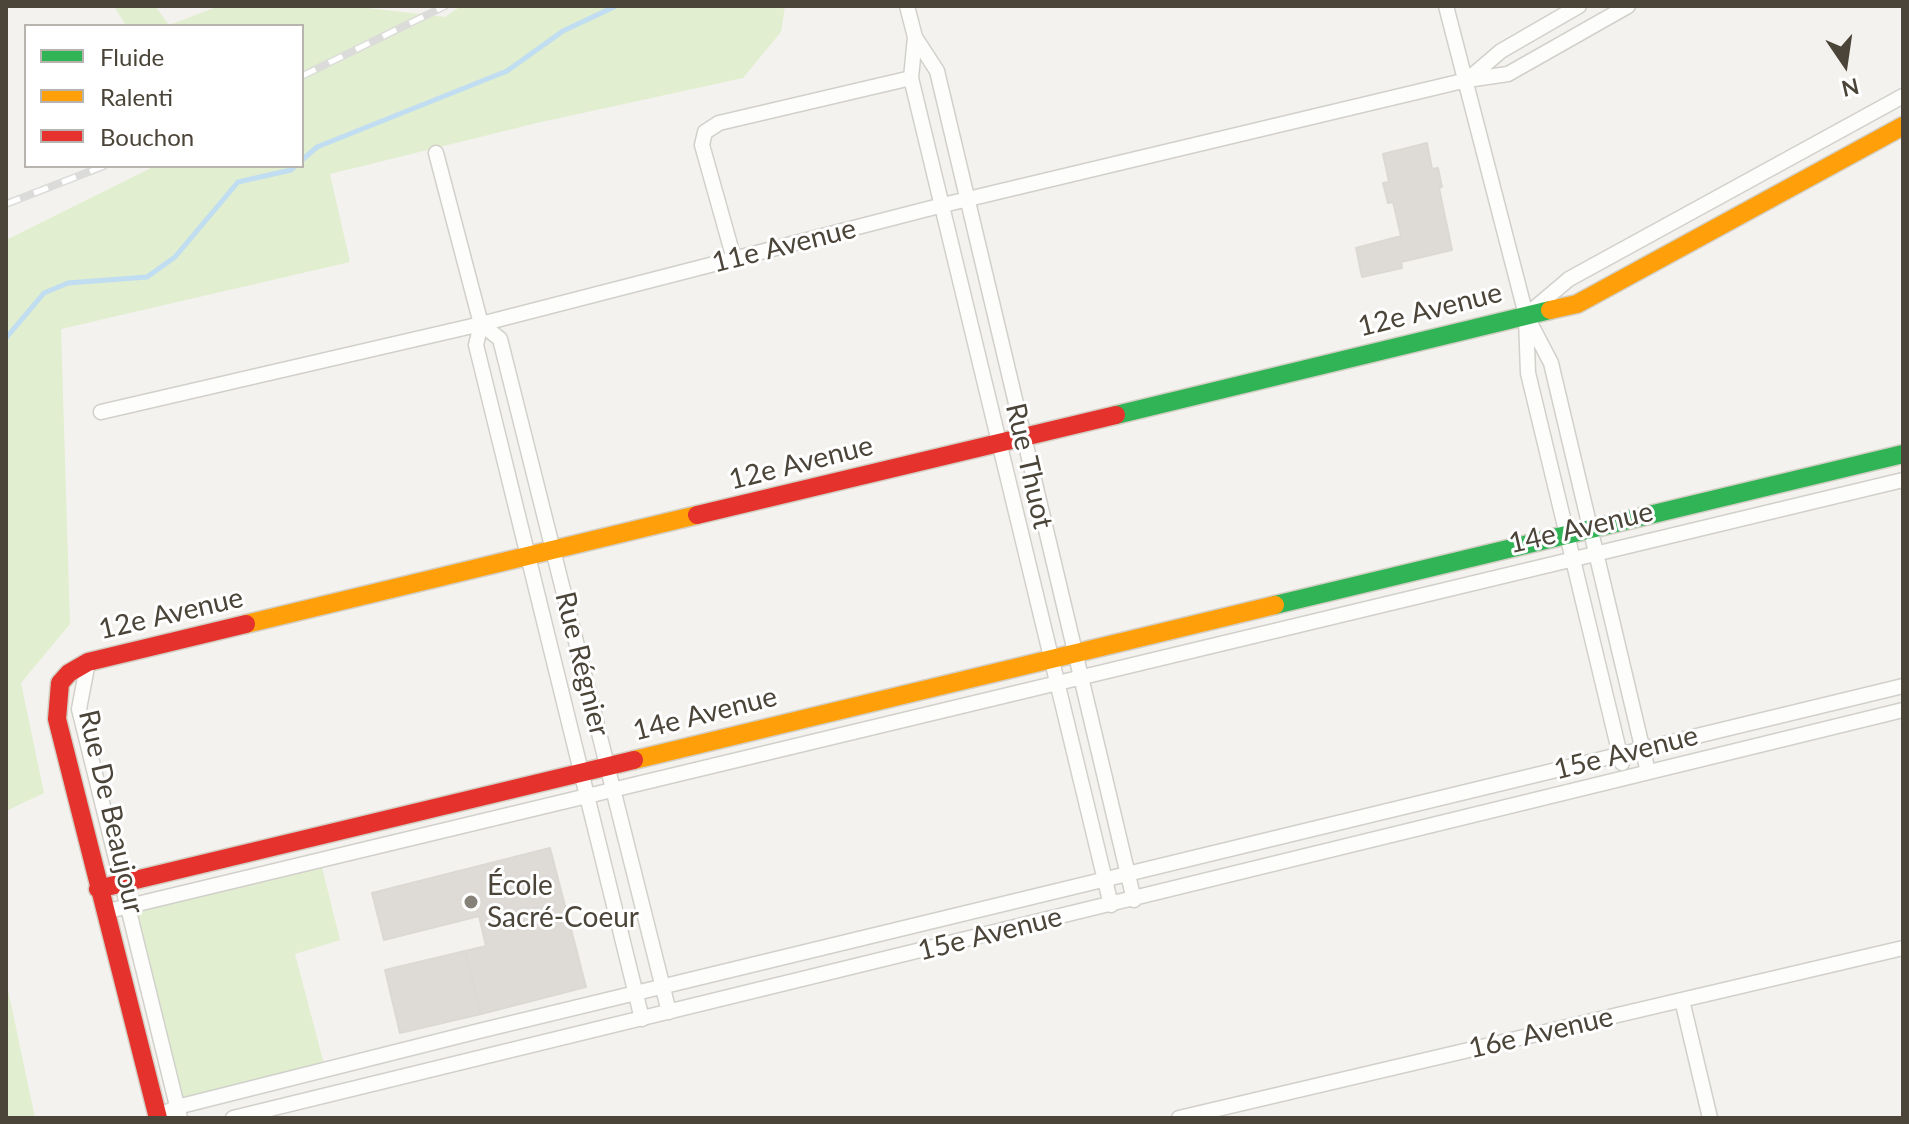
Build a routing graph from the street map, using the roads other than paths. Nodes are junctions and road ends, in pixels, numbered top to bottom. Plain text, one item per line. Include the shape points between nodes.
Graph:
1 (907, 6) edge
2 (1446, 6) edge
3 (1579, 6) edge
4 (1628, 6) edge
5 (915, 37) junction
6 (911, 78) junction
7 (1467, 80) junction
8 (1903, 96) edge
9 (1903, 126) edge
10 (436, 153) dead end
11 (1763, 173) junction
12 (1773, 197) junction
13 (967, 199) junction
14 (943, 205) junction
15 (734, 259) junction
16 (1526, 315) junction
17 (481, 324) junction
18 (101, 412) dead end
19 (1023, 438) junction
20 (1001, 443) junction
21 (1903, 454) edge
22 (1836, 470) junction
23 (1903, 480) edge
24 (1843, 494) junction
25 (1590, 529) junction
26 (1567, 535) junction
27 (554, 552) junction
28 (1596, 553) junction
29 (528, 558) junction
30 (1572, 559) junction
31 (1326, 593) junction
32 (1332, 617) junction
33 (1075, 654) junction
34 (1052, 659) junction
35 (88, 662) junction
36 (1080, 677) junction
37 (1058, 682) junction
38 (1903, 686) edge
39 (1881, 691) junction
40 (1903, 710) edge
41 (1886, 714) junction
42 (1642, 749) junction
43 (1620, 754) junction
44 (608, 766) junction
45 (1648, 772) junction
46 (581, 773) junction
47 (1625, 777) junction
48 (613, 789) junction
49 (586, 796) junction
50 (1371, 814) junction
51 (1377, 839) junction
52 (1127, 874) junction
53 (1105, 879) junction
54 (121, 884) junction
55 (98, 889) junction
56 (1134, 900) junction
57 (1111, 905) junction
58 (127, 906) junction
59 (104, 912) junction
60 (877, 935) junction
61 (1903, 948) edge
62 (883, 960) junction
63 (663, 987) junction
64 (635, 994) junction
65 (1682, 1000) junction
66 (669, 1012) junction
67 (642, 1019) junction
68 (479, 1031) junction
69 (484, 1056) junction
70 (363, 1060) junction
71 (371, 1085) junction
72 (178, 1112) edge
73 (157, 1118) edge
74 (233, 1118) edge
75 (1179, 1118) edge
76 (1710, 1118) edge

1 - 5 street, Rue Thuot
2 - 7 street
3 - 7 street, 11e Avenue via 1501,51
4 - 7 street, 11e Avenue via 1508,74
5 - 6 street, Rue Thuot
5 - 13 street, Rue Thuot via 937,71
6 - 14 street, Rue Thuot
6 - 15 street via 719,123 705,132 702,145
7 - 13 street, 11e Avenue
7 - 16 street
8 - 11 street, 12e Avenue
9 - 12 street, 12e Avenue
10 - 17 street, Rue Régnier
11 - 12 street
11 - 16 street, 12e Avenue via 1569,279
12 - 16 street, 12e Avenue via 1577,304
13 - 14 street, 11e Avenue
13 - 19 street, Rue Thuot
14 - 15 street, 11e Avenue
14 - 20 street, Rue Thuot
15 - 17 street, 11e Avenue
16 - 19 street, 12e Avenue
16 - 25 street via 1551,363
16 - 26 street via 1528,373
17 - 18 street, 11e Avenue
17 - 27 street, Rue Régnier via 500,339
17 - 29 street, Rue Régnier via 476,345
19 - 20 street, 12e Avenue
19 - 33 street, Rue Thuot
20 - 27 street, 12e Avenue
20 - 34 street, Rue Thuot
21 - 22 street, 14e Avenue
22 - 24 street
22 - 25 street, 14e Avenue
23 - 24 street, 14e Avenue
24 - 28 street, 14e Avenue
25 - 26 street, 14e Avenue
25 - 28 street
26 - 30 street
26 - 31 street, 14e Avenue
27 - 29 street, 12e Avenue
27 - 44 street, Rue Régnier
28 - 30 street, 14e Avenue
28 - 42 street
29 - 35 street, 12e Avenue
29 - 46 street, Rue Régnier
30 - 32 street, 14e Avenue
30 - 43 street
31 - 32 street
31 - 33 street, 14e Avenue
32 - 36 street, 14e Avenue
33 - 34 street, 14e Avenue
33 - 36 street, Rue Thuot
34 - 37 street, Rue Thuot
34 - 44 street, 14e Avenue
35 - 54 street, Rue De Beaujour via 79,709
35 - 55 street, Rue De Beaujour via 64,675 57,690 57,719
36 - 37 street, 14e Avenue
36 - 52 street, Rue Thuot
37 - 48 street, 14e Avenue
37 - 53 street, Rue Thuot
38 - 39 street, 15e Avenue
39 - 41 street
39 - 42 street, 15e Avenue
40 - 41 street, 15e Avenue
41 - 45 street, 15e Avenue
42 - 43 street, 15e Avenue
42 - 45 street
43 - 47 street
43 - 50 street, 15e Avenue
44 - 46 street, 14e Avenue
44 - 48 street, Rue Régnier
45 - 47 street, 15e Avenue
46 - 49 street, Rue Régnier
46 - 54 street, 14e Avenue
47 - 51 street, 15e Avenue
48 - 49 street, 14e Avenue
48 - 63 street, Rue Régnier
49 - 58 street, 14e Avenue
49 - 64 street, Rue Régnier
50 - 51 street
50 - 52 street, 15e Avenue
51 - 56 street, 15e Avenue
52 - 53 street, 15e Avenue
52 - 56 street, Rue Thuot
53 - 57 street, Rue Thuot
53 - 60 street, 15e Avenue
54 - 55 street, 14e Avenue
54 - 58 street, Rue De Beaujour
55 - 59 street, Rue De Beaujour
56 - 57 street, 15e Avenue
57 - 62 street, 15e Avenue
58 - 59 street, 14e Avenue
58 - 72 street, Rue De Beaujour
59 - 73 street, Rue De Beaujour
60 - 62 street, 15e Avenue
60 - 63 street, 15e Avenue
61 - 65 street, 16e Avenue
62 - 66 street, 15e Avenue
63 - 64 street, 15e Avenue
63 - 66 street, Rue Régnier
64 - 67 street, Rue Régnier
64 - 68 street, 15e Avenue
65 - 75 street, 16e Avenue
65 - 76 street
66 - 67 street, 15e Avenue
67 - 69 street, 15e Avenue
68 - 69 street
68 - 70 street, 15e Avenue
69 - 71 street, 15e Avenue
70 - 71 street
70 - 72 street, 15e Avenue
71 - 74 street, 15e Avenue
72 - 73 street, 15e Avenue

